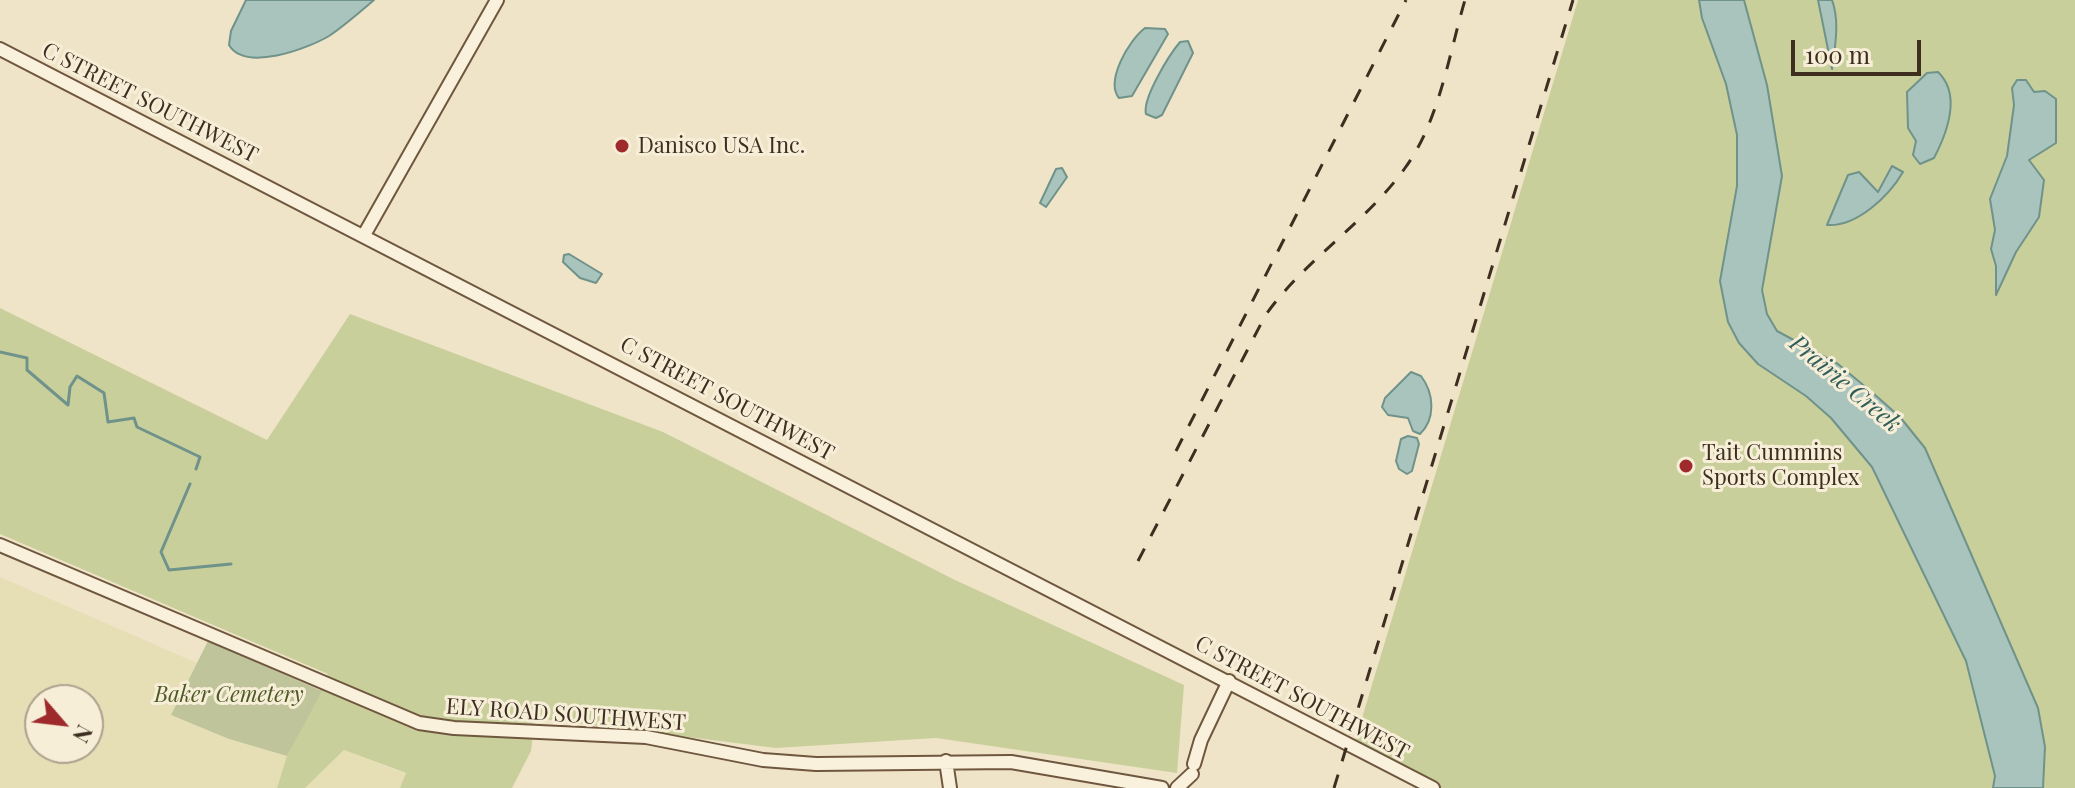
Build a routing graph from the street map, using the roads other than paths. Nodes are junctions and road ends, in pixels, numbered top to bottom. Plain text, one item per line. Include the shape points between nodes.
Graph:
1 (497, 0) edge
2 (0, 49) edge
3 (364, 235) junction
4 (0, 545) edge
5 (1229, 681) junction
6 (946, 761) junction
7 (950, 788) edge
8 (1162, 788) edge
9 (1177, 788) edge
10 (1433, 788) edge

1 - 3 street
2 - 3 street, C STREET SOUTHWEST
3 - 5 street, C STREET SOUTHWEST
4 - 6 street, ELY ROAD SOUTHWEST via 419,723 646,737 763,760 816,764
5 - 9 street via 1193,769
5 - 10 street, C STREET SOUTHWEST
6 - 7 street
6 - 8 street, ELY ROAD SOUTHWEST via 1011,762

